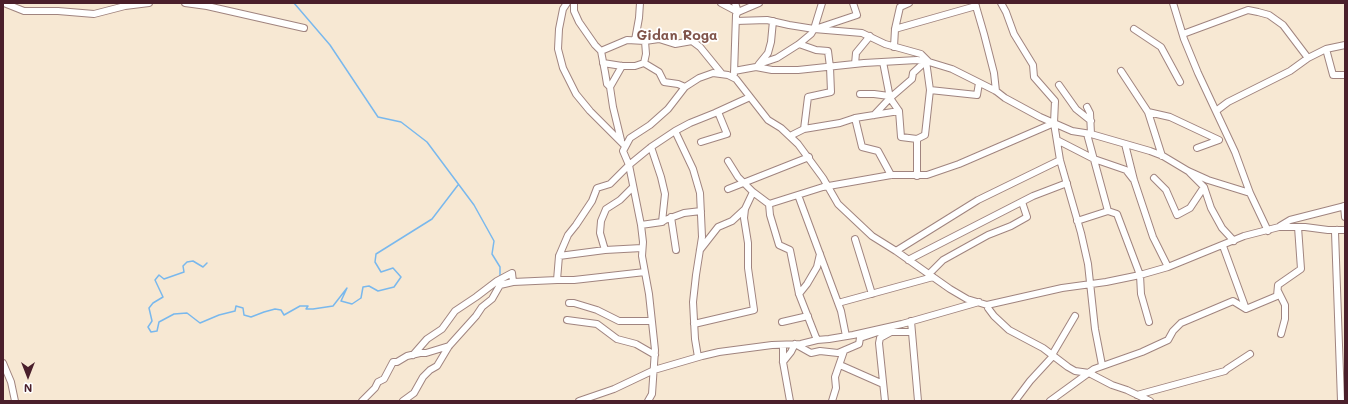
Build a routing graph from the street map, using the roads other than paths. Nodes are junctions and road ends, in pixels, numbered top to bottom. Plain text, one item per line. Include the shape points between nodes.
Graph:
1 (4, 3) edge
2 (149, 3) edge
3 (185, 3) edge
4 (567, 3) edge
5 (574, 3) edge
6 (640, 3) edge
7 (721, 3) edge
8 (735, 3) edge
9 (759, 3) edge
10 (822, 3) edge
11 (853, 3) edge
12 (909, 3) edge
13 (1001, 3) edge
14 (1173, 3) edge
15 (975, 5) edge
16 (738, 12) junction
17 (736, 21) junction
18 (773, 21) junction
19 (304, 28) dead end
20 (814, 29) junction
21 (895, 29) junction
22 (1134, 29) dead end
23 (1183, 34) junction
24 (870, 36) junction
25 (634, 40) junction
26 (645, 41) junction
27 (799, 44) junction
28 (1345, 45) edge
29 (894, 46) junction
30 (806, 47) junction
31 (1326, 49) junction
32 (601, 51) junction
33 (786, 52) junction
34 (1308, 58) junction
35 (926, 61) junction
36 (883, 62) junction
37 (603, 63) junction
38 (644, 63) junction
39 (855, 64) junction
40 (622, 66) junction
41 (756, 67) junction
42 (830, 67) junction
43 (734, 71) junction
44 (1121, 71) dead end
45 (722, 74) junction
46 (1345, 75) edge
47 (736, 79) junction
48 (1180, 82) dead end
49 (979, 83) junction
50 (1059, 85) dead end
51 (610, 87) junction
52 (685, 88) junction
53 (930, 90) junction
54 (996, 91) junction
55 (860, 94) dead end
56 (750, 97) junction
57 (890, 97) junction
58 (1088, 107) dead end
59 (899, 111) junction
60 (1216, 111) junction
61 (718, 112) junction
62 (1148, 112) junction
63 (874, 115) junction
64 (855, 118) junction
65 (1091, 121) junction
66 (1054, 123) junction
67 (804, 129) junction
68 (675, 131) junction
69 (1089, 134) junction
70 (790, 136) junction
71 (917, 139) junction
72 (1057, 140) junction
73 (701, 142) dead end
74 (623, 144) junction
75 (1125, 144) junction
76 (651, 147) junction
77 (1197, 148) dead end
78 (1162, 156) junction
79 (809, 157) junction
80 (1094, 159) junction
81 (1060, 160) junction
82 (728, 161) dead end
83 (629, 165) junction
84 (1188, 171) junction
85 (891, 176) junction
86 (917, 176) junction
87 (1154, 178) dead end
88 (1134, 180) junction
89 (744, 182) junction
90 (1067, 183) junction
91 (829, 186) junction
92 (1204, 187) junction
93 (632, 188) junction
94 (728, 189) dead end
95 (753, 192) junction
96 (1250, 193) junction
97 (798, 195) junction
98 (1022, 202) junction
99 (769, 204) junction
100 (1345, 206) edge
101 (745, 210) junction
102 (1108, 210) junction
103 (701, 212) junction
104 (671, 217) junction
105 (1345, 217) edge
106 (1077, 221) junction
107 (662, 222) junction
108 (641, 225) junction
109 (1279, 227) junction
110 (1298, 227) junction
111 (1337, 230) junction
112 (1345, 230) edge
113 (1268, 231) junction
114 (855, 239) dead end
115 (1234, 241) junction
116 (1223, 246) junction
117 (642, 248) junction
118 (605, 250) junction
119 (676, 250) dead end
120 (896, 250) junction
121 (699, 251) junction
122 (820, 252) junction
123 (559, 256) junction
124 (908, 260) junction
125 (1168, 267) junction
126 (645, 272) junction
127 (1140, 275) junction
128 (931, 276) junction
129 (557, 280) junction
130 (513, 282) junction
131 (1091, 284) junction
132 (1278, 291) junction
133 (800, 294) junction
134 (872, 294) junction
135 (569, 303) dead end
136 (838, 303) junction
137 (984, 303) junction
138 (1246, 309) junction
139 (808, 316) junction
140 (1075, 316) dead end
141 (568, 320) dead end
142 (651, 321) junction
143 (910, 321) junction
144 (782, 322) dead end
145 (1149, 322) dead end
146 (694, 324) junction
147 (890, 332) junction
148 (911, 332) junction
149 (1282, 334) dead end
150 (846, 336) junction
151 (817, 340) junction
152 (795, 344) junction
153 (783, 345) junction
154 (449, 346) junction
155 (844, 351) junction
156 (1250, 354) dead end
157 (414, 355) junction
158 (655, 355) junction
159 (1053, 356) junction
160 (698, 357) junction
161 (783, 362) junction
162 (3, 363) edge
163 (840, 365) junction
164 (1102, 365) junction
165 (654, 370) junction
166 (1088, 373) junction
167 (883, 384) junction
168 (1137, 395) junction
169 (15, 401) edge
170 (362, 401) edge
171 (403, 401) edge
172 (579, 401) edge
173 (648, 401) edge
174 (790, 401) edge
175 (832, 401) edge
176 (885, 401) edge
177 (918, 401) edge
178 (1015, 401) edge
179 (1050, 401) edge
180 (1150, 401) edge
181 (1341, 401) edge

1 - 2 street via 24,11 94,14
3 - 19 street
4 - 74 street via 563,9 559,29 558,49 563,68 576,94
5 - 32 street via 574,11 579,22
6 - 25 street
7 - 16 street
8 - 16 street
9 - 16 street
10 - 20 street
11 - 20 street via 857,15
12 - 21 street via 900,7
13 - 66 street via 1014,34 1033,66 1034,77 1055,101
14 - 23 street
15 - 21 street
15 - 54 street via 986,40
16 - 17 street
17 - 18 street
17 - 43 street
18 - 20 street
18 - 41 street via 768,53
20 - 24 street
20 - 27 street
21 - 29 street
22 - 48 street via 1160,47
23 - 34 street via 1248,10 1269,15 1283,25
23 - 60 street
24 - 29 street
24 - 39 street via 856,53
25 - 26 street
25 - 32 street via 625,40
26 - 38 street
26 - 45 street via 659,39 674,44 695,42
27 - 30 street
27 - 33 street
28 - 31 street
29 - 35 street via 921,54
30 - 33 street
30 - 42 street via 828,51
31 - 34 street
31 - 46 street via 1332,75
32 - 37 street
33 - 41 street
34 - 60 street via 1290,71 1228,102
35 - 36 street
35 - 49 street via 952,69
35 - 53 street
35 - 57 street via 914,72 912,79
36 - 39 street
36 - 57 street
37 - 40 street
37 - 51 street
38 - 40 street
38 - 52 street via 658,72 664,82
39 - 42 street
40 - 51 street
41 - 42 street via 798,70
41 - 43 street
42 - 67 street via 831,92 808,97
43 - 47 street
44 - 62 street
45 - 47 street
45 - 52 street via 706,75
47 - 56 street
49 - 53 street via 978,94
49 - 54 street
50 - 65 street via 1076,109
51 - 74 street
52 - 74 street via 668,109
53 - 71 street via 925,135
54 - 66 street
55 - 57 street
56 - 61 street
56 - 70 street via 768,120
57 - 59 street
57 - 63 street
58 - 65 street
59 - 63 street
59 - 71 street via 901,137
60 - 96 street
61 - 68 street
61 - 73 street via 727,134
62 - 77 street via 1170,117 1219,140
62 - 78 street
63 - 64 street
64 - 67 street
64 - 85 street via 862,147 878,151
65 - 69 street
66 - 69 street via 1072,131
66 - 72 street
66 - 86 street via 959,164
67 - 70 street
68 - 76 street
68 - 103 street via 693,169 700,193
69 - 75 street
69 - 80 street
70 - 79 street
71 - 86 street
72 - 80 street
72 - 81 street
74 - 83 street via 623,152
75 - 78 street
75 - 88 street
76 - 83 street
76 - 107 street via 665,194
78 - 84 street
79 - 89 street
79 - 91 street
80 - 88 street via 1126,170
80 - 102 street
81 - 90 street
81 - 120 street via 978,200
82 - 89 street
83 - 93 street
83 - 123 street via 610,184 597,188 592,201 568,235
84 - 92 street
84 - 96 street
85 - 86 street
85 - 91 street
87 - 92 street via 1166,190 1176,215 1190,208
88 - 125 street via 1153,237
89 - 94 street
89 - 95 street
90 - 98 street
90 - 106 street
91 - 97 street
91 - 120 street via 845,212 872,236
92 - 115 street via 1211,208 1222,228
93 - 108 street
93 - 118 street via 606,210 601,221 600,233
95 - 99 street
95 - 101 street
96 - 113 street
97 - 99 street
97 - 122 street
98 - 124 street
98 - 128 street via 1027,217 943,260
99 - 133 street via 779,245 790,250
100 - 105 street
100 - 109 street via 1290,220
101 - 121 street via 732,221 718,227
101 - 146 street via 748,268 754,310
102 - 106 street
102 - 127 street via 1117,214
103 - 104 street
103 - 121 street via 702,237
104 - 107 street
104 - 119 street
106 - 131 street
107 - 108 street
108 - 117 street
109 - 110 street
109 - 113 street
110 - 111 street
110 - 132 street via 1301,269 1278,285
111 - 112 street
111 - 181 street via 1335,232
113 - 115 street
114 - 134 street
115 - 116 street
116 - 125 street
116 - 138 street
117 - 118 street
117 - 126 street
118 - 123 street
120 - 124 street
121 - 146 street via 693,302
122 - 133 street via 817,267
122 - 136 street
123 - 129 street
124 - 128 street
125 - 127 street
126 - 129 street
126 - 142 street
127 - 131 street
127 - 145 street via 1141,294
128 - 134 street
128 - 137 street via 967,298
129 - 130 street
130 - 154 street via 500,285 492,299
130 - 157 street via 512,273 464,304
131 - 137 street
131 - 164 street via 1095,329
132 - 138 street via 1277,296
132 - 149 street via 1285,305
133 - 139 street
134 - 136 street
135 - 142 street via 597,310 619,321
136 - 150 street
137 - 143 street
137 - 159 street via 1009,330
138 - 164 street via 1233,301 1219,306 1181,323 1172,331 1168,340 1117,362
139 - 144 street
139 - 151 street
140 - 159 street
141 - 158 street via 597,324 617,339 636,344
142 - 158 street
143 - 148 street
143 - 150 street
146 - 160 street
147 - 148 street
147 - 155 street via 878,332 860,338 859,344
147 - 167 street via 880,338 879,343
148 - 177 street
150 - 151 street
151 - 152 street
152 - 153 street
152 - 155 street via 811,353
152 - 161 street
153 - 160 street via 719,352
153 - 161 street
154 - 157 street
154 - 171 street via 437,366 427,374 414,393
155 - 163 street
156 - 168 street via 1225,372
157 - 170 street via 393,362 384,379 378,382
158 - 165 street
159 - 166 street via 1075,371
159 - 178 street
160 - 165 street
161 - 174 street
162 - 169 street
163 - 167 street
163 - 175 street via 835,377 836,388
164 - 166 street
165 - 172 street via 614,389
165 - 173 street via 652,394
166 - 168 street
166 - 179 street
167 - 176 street
168 - 180 street

